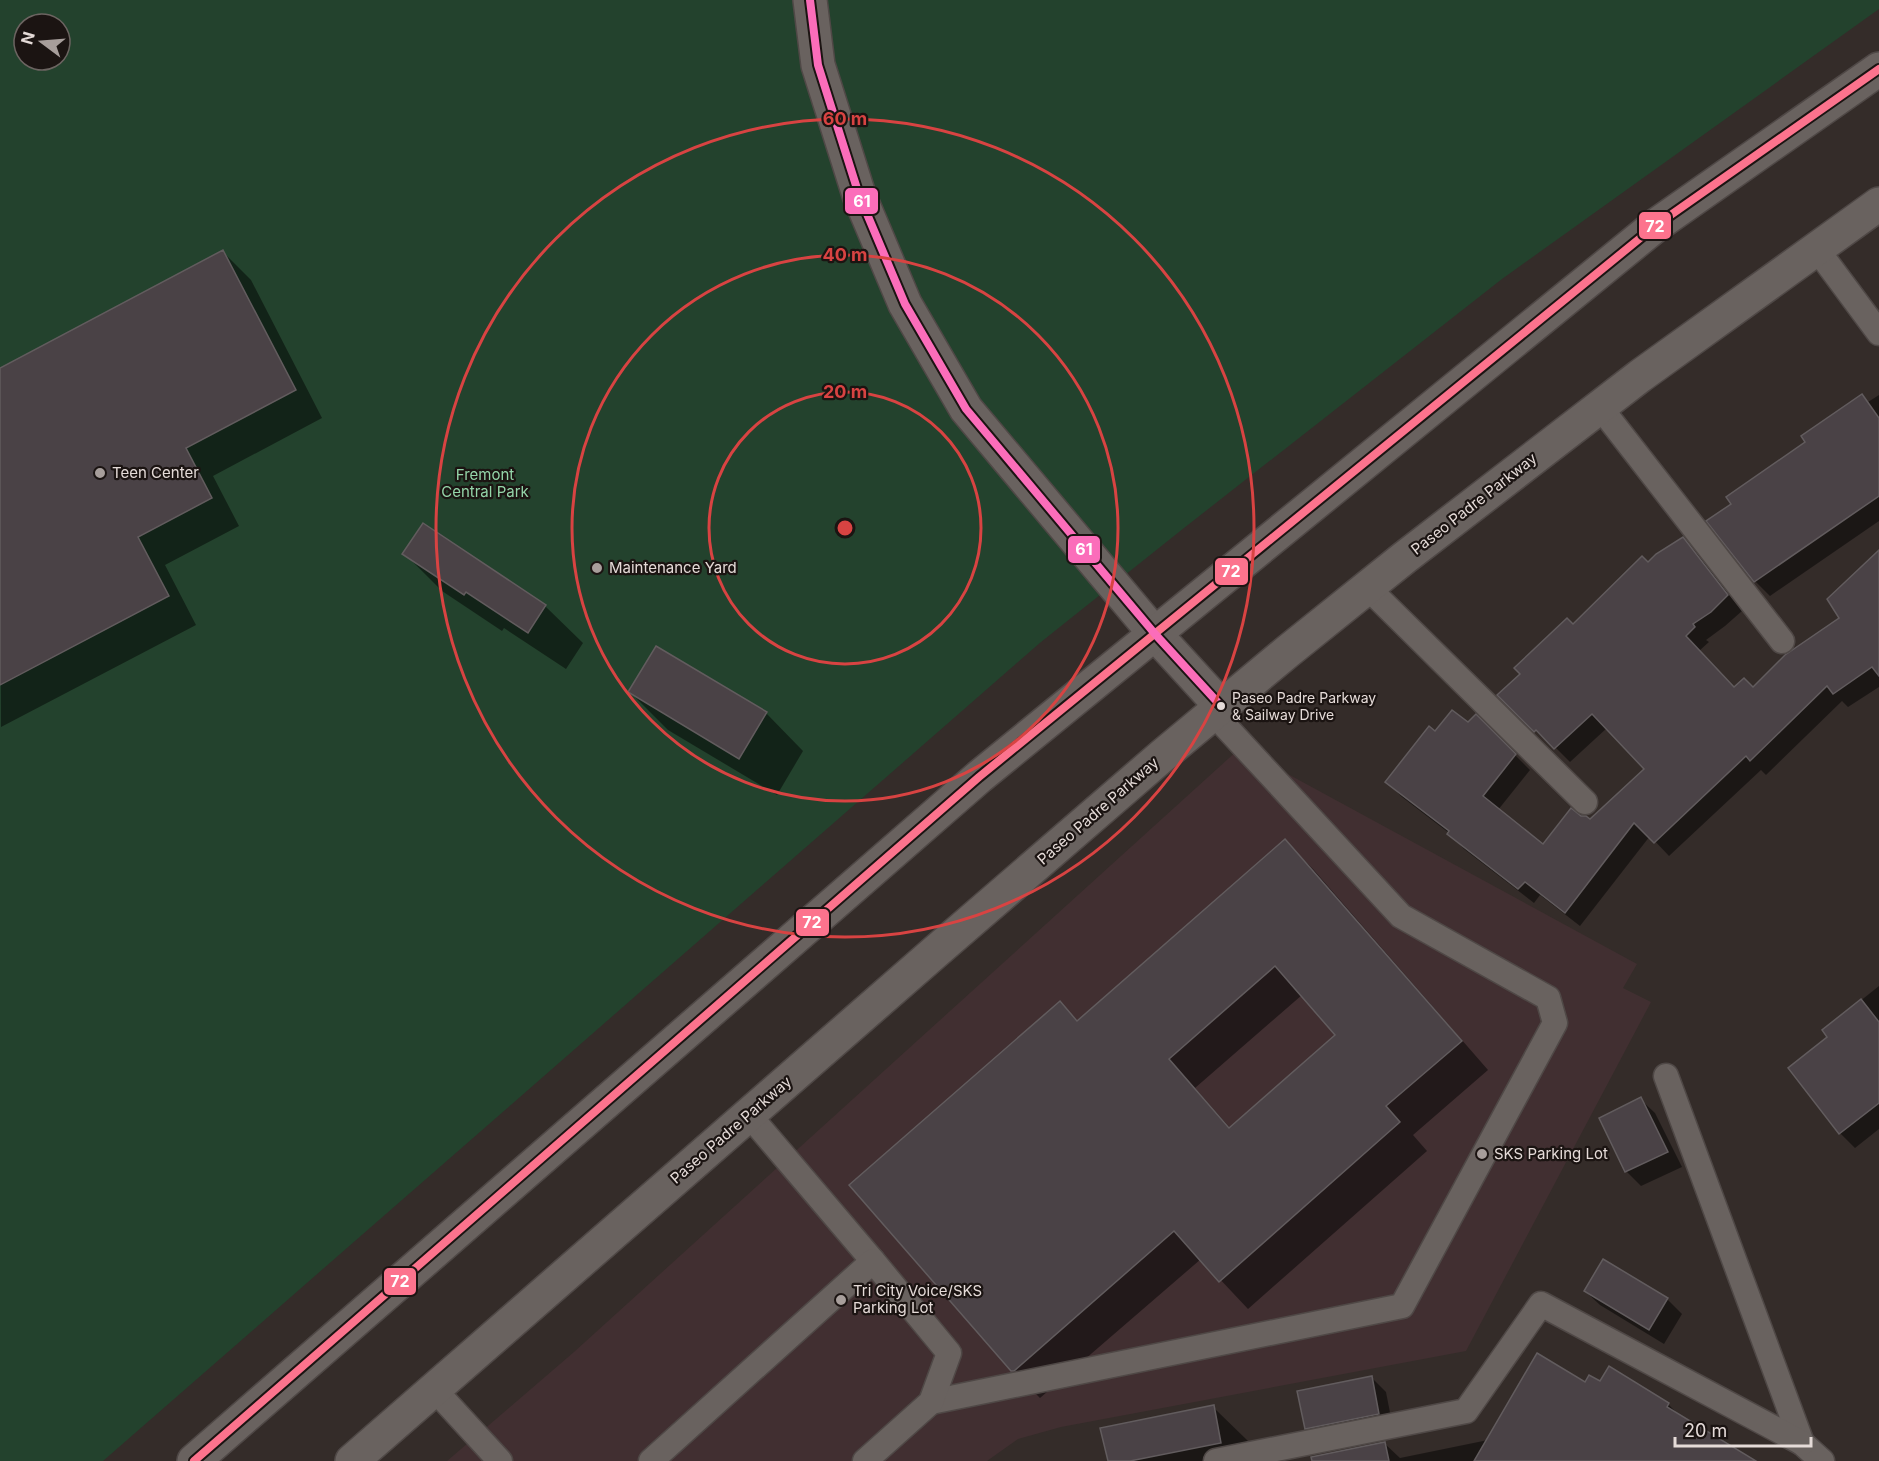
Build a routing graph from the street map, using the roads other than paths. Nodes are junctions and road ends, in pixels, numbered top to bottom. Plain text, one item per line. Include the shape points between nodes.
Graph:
1 (810, 0) edge
2 (1879, 69) edge
3 (1879, 204) edge
4 (1816, 248) junction
5 (1879, 333) edge
6 (1600, 407) junction
7 (1367, 587) junction
8 (1155, 633) junction
9 (1782, 641) dead end
10 (1217, 710) junction
11 (1585, 802) dead end
12 (1666, 1076) dead end
13 (749, 1115) junction
14 (873, 1261) junction
15 (434, 1389) junction
16 (931, 1402) junction
17 (1802, 1443) junction
18 (1257, 1457) edge
19 (194, 1461) edge
20 (352, 1461) edge
21 (500, 1461) edge
22 (651, 1461) edge
23 (865, 1461) edge
24 (1216, 1461) edge
25 (1822, 1461) edge

1 - 8 main road via 818,65 859,195 905,304 966,409
2 - 8 main road via 1655,226
3 - 4 main road, Paseo Padre Parkway
4 - 5 lane
4 - 6 main road, Paseo Padre Parkway
6 - 7 main road, Paseo Padre Parkway
6 - 9 lane
7 - 10 main road, Paseo Padre Parkway
7 - 11 lane
8 - 10 main road
8 - 19 main road via 980,777
10 - 13 main road, Paseo Padre Parkway
10 - 16 lane via 1401,916 1548,998 1555,1023 1402,1306
12 - 17 lane
13 - 14 lane
13 - 15 main road, Paseo Padre Parkway
14 - 16 lane via 949,1353
14 - 22 lane
15 - 20 main road, Paseo Padre Parkway
15 - 21 lane
16 - 23 lane
17 - 18 lane via 1540,1304 1466,1411
17 - 25 lane
18 - 24 lane

